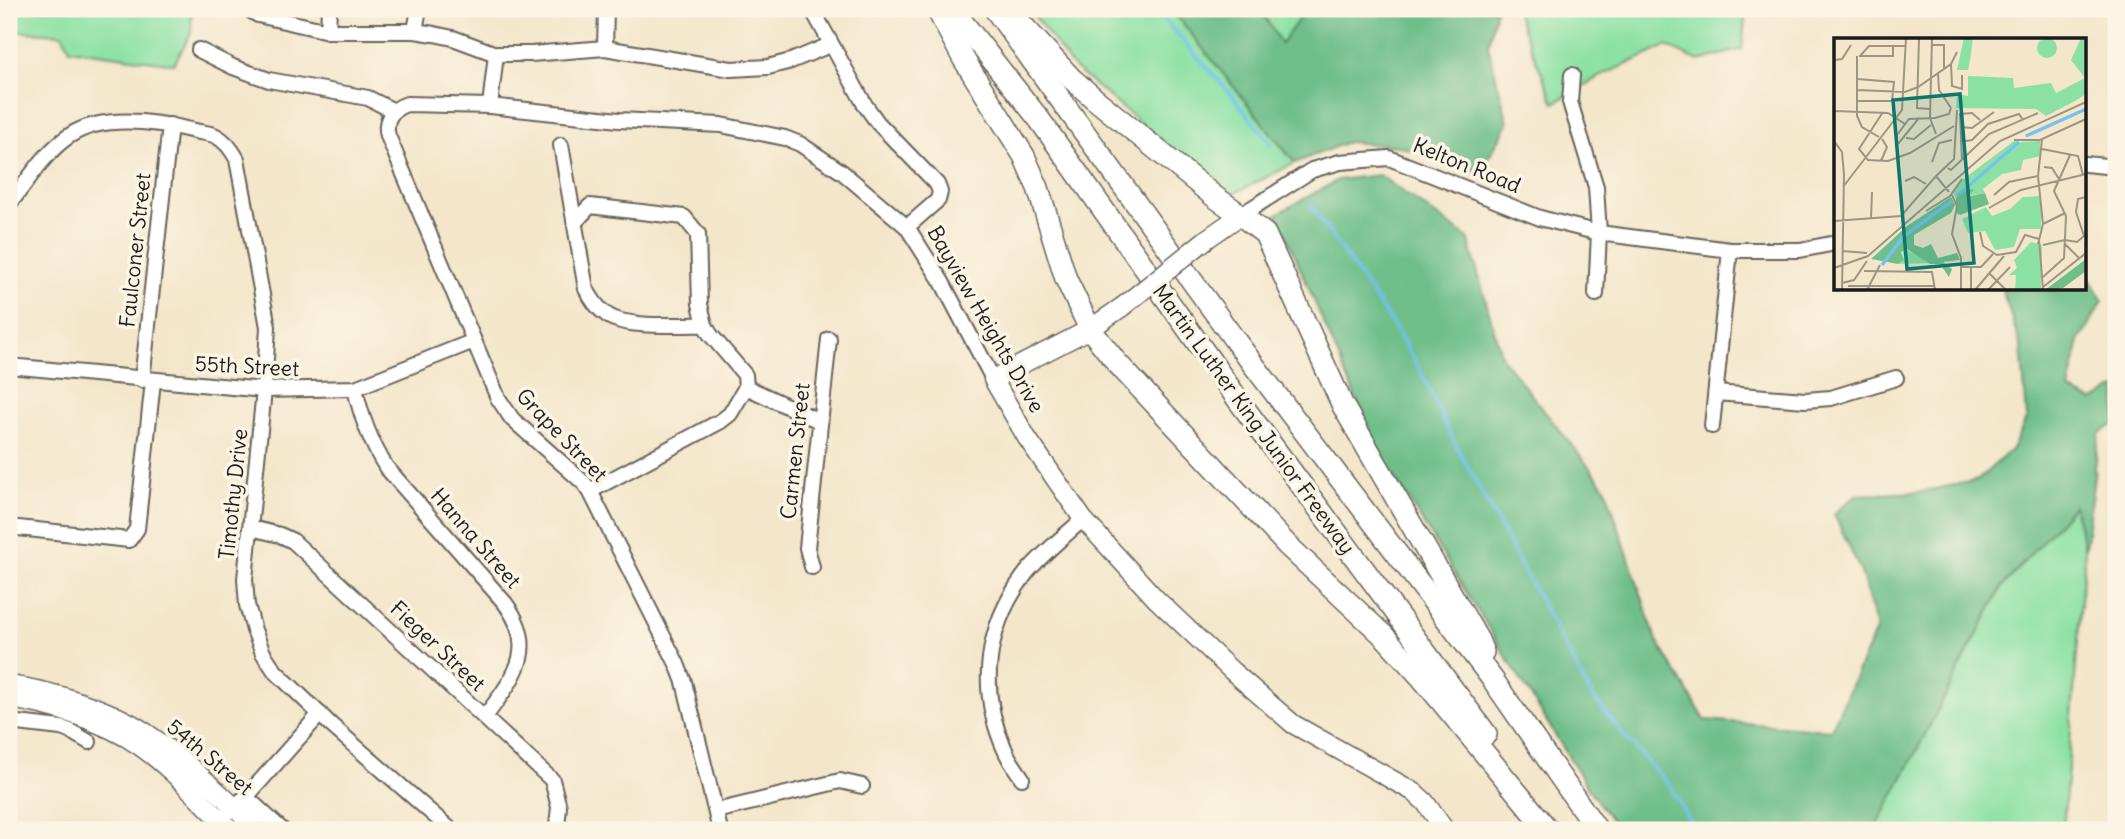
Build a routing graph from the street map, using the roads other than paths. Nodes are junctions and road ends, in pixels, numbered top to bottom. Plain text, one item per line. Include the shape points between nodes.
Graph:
1 (248, 9) edge
2 (330, 9) edge
3 (419, 9) edge
4 (606, 9) edge
5 (812, 9) edge
6 (937, 9) edge
7 (952, 9) edge
8 (995, 9) edge
9 (1007, 9) edge
10 (328, 31) junction
11 (415, 31) junction
12 (830, 45) junction
13 (605, 48) junction
14 (199, 51) dead end
15 (496, 54) junction
16 (1572, 75) dead end
17 (490, 106) junction
18 (394, 111) junction
19 (170, 125) junction
20 (561, 145) dead end
21 (2086, 164) edge
22 (2116, 167) edge
23 (9, 204) edge
24 (1241, 215) junction
25 (575, 222) junction
26 (907, 227) junction
27 (1599, 233) junction
28 (1834, 243) edge
29 (1730, 250) junction
30 (1596, 294) dead end
31 (705, 325) junction
32 (1090, 329) junction
33 (829, 339) dead end
34 (474, 341) junction
35 (9, 366) edge
36 (1896, 378) dead end
37 (993, 379) junction
38 (147, 380) junction
39 (746, 387) junction
40 (355, 388) junction
41 (264, 390) junction
42 (1716, 393) junction
43 (819, 421) junction
44 (1712, 426) dead end
45 (590, 491) junction
46 (1083, 519) junction
47 (9, 527) edge
48 (251, 528) junction
49 (812, 567) dead end
50 (1493, 680) junction
51 (9, 685) edge
52 (9, 699) edge
53 (320, 714) junction
54 (485, 717) junction
55 (9, 722) edge
56 (89, 742) dead end
57 (1022, 778) dead end
58 (862, 786) dead end
59 (240, 802) junction
60 (716, 811) junction
61 (221, 827) edge
62 (558, 829) edge
63 (259, 830) edge
64 (282, 830) edge
65 (451, 830) edge
66 (720, 830) edge
67 (1445, 830) edge
68 (1548, 830) edge
69 (1556, 830) edge
70 (1597, 830) edge

1 - 10 street
2 - 10 street
3 - 11 street
4 - 13 street
5 - 12 street
6 - 32 highway via 1024,156 1066,279
7 - 69 highway, Martin Luther King Junior Freeway via 1039,119 1239,401
8 - 50 highway, Martin Luther King Junior Freeway via 1237,343
9 - 24 highway via 1072,79
10 - 11 street
11 - 15 street via 453,38
12 - 13 street via 792,61 749,69
12 - 26 street via 864,105 937,184 938,200
13 - 15 street
14 - 18 street via 269,80 368,98
15 - 17 street
16 - 27 street via 1570,102 1597,187
17 - 18 street, Bayview Heights Drive via 407,104
17 - 26 street, Bayview Heights Drive via 721,125 785,138 842,172
18 - 34 street, Grape Street via 387,122 388,136
19 - 23 street, Timothy Drive via 131,121 87,127 51,150
19 - 38 street, Faulconer Street
19 - 41 street, Timothy Drive via 217,136 237,159 268,327
20 - 25 street
21 - 22 street
24 - 27 street, Kelton Road via 1312,170 1340,162 1389,158 1540,218
24 - 32 main road, Kelton Road, bridge
24 - 50 highway via 1265,234 1343,406 1478,640
25 - 31 street via 586,289 595,305 625,323
25 - 31 street via 590,206 688,219 698,234
26 - 37 street, Bayview Heights Drive via 943,282
27 - 29 street, Kelton Road
27 - 30 street
28 - 29 street, Kelton Road via 1800,250
29 - 42 street
31 - 39 street via 745,375
32 - 37 main road, Kelton Road
32 - 68 highway via 1287,545 1384,636
33 - 43 street, Carmen Street
34 - 40 street, 55th Street
34 - 45 street, Grape Street via 512,419
35 - 38 street, 55th Street
36 - 42 street via 1831,398
37 - 46 main road, Bayview Heights Drive
38 - 41 street, 55th Street
38 - 47 street, Faulconer Street via 137,530 129,540
39 - 43 street
39 - 45 street via 721,421
40 - 41 street, 55th Street
40 - 54 street, Hanna Street via 373,447 386,467 515,619 521,639 517,670
41 - 48 street, Timothy Drive
42 - 44 street
43 - 49 street, Carmen Street via 807,548
45 - 60 street, Grape Street via 684,682
46 - 57 street via 1025,574 996,626 988,661 991,711 1005,751
46 - 67 main road, Bayview Heights Drive via 1156,599 1293,724 1414,792
48 - 53 street, Timothy Drive via 246,583 254,630 275,671
48 - 54 street, Fieger Street via 293,541
50 - 70 highway, Martin Luther King Junior Freeway
51 - 59 main road, 54th Street via 87,704 142,730
52 - 61 main road, 54th Street via 82,717 138,745 165,766
53 - 59 street
53 - 65 street, Timothy Drive
54 - 62 street, Fieger Street via 552,780 558,797
55 - 56 street via 70,731
58 - 60 street via 840,781
59 - 61 street
59 - 63 main road, 54th Street
59 - 64 street
60 - 66 street, Grape Street

